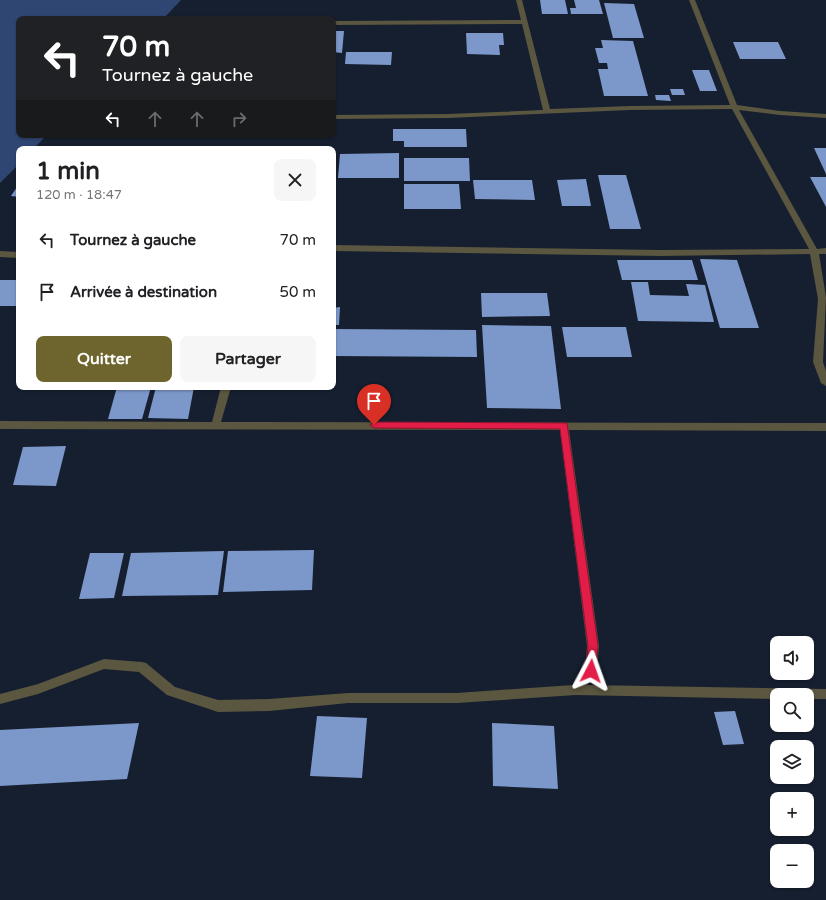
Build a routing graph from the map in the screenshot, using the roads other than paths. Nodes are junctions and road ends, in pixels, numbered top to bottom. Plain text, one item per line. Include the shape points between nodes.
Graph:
1 (519, 0) edge
2 (692, 0) edge
3 (524, 22) junction
4 (336, 23) edge
5 (734, 107) junction
6 (547, 111) junction
7 (826, 116) edge
8 (336, 118) edge
9 (336, 248) edge
10 (814, 251) junction
11 (826, 251) edge
12 (0, 254) edge
13 (16, 255) edge
14 (826, 383) edge
15 (225, 390) edge
16 (216, 424) junction
17 (0, 425) edge
18 (564, 426) junction
19 (826, 427) edge
20 (576, 690) junction
21 (826, 694) edge
22 (0, 699) edge

1 - 3 street
2 - 5 street
3 - 4 street
3 - 6 street
5 - 6 street
5 - 7 street
5 - 10 street
6 - 8 street
9 - 10 street via 653,253
10 - 11 street
10 - 14 street via 822,298 818,362
12 - 13 street
15 - 16 street
16 - 17 street
16 - 18 street
18 - 19 street
18 - 20 street via 593,646 591,671
20 - 21 street
20 - 22 street via 457,698 348,698 269,705 218,706 171,691 142,667 104,664 38,689

